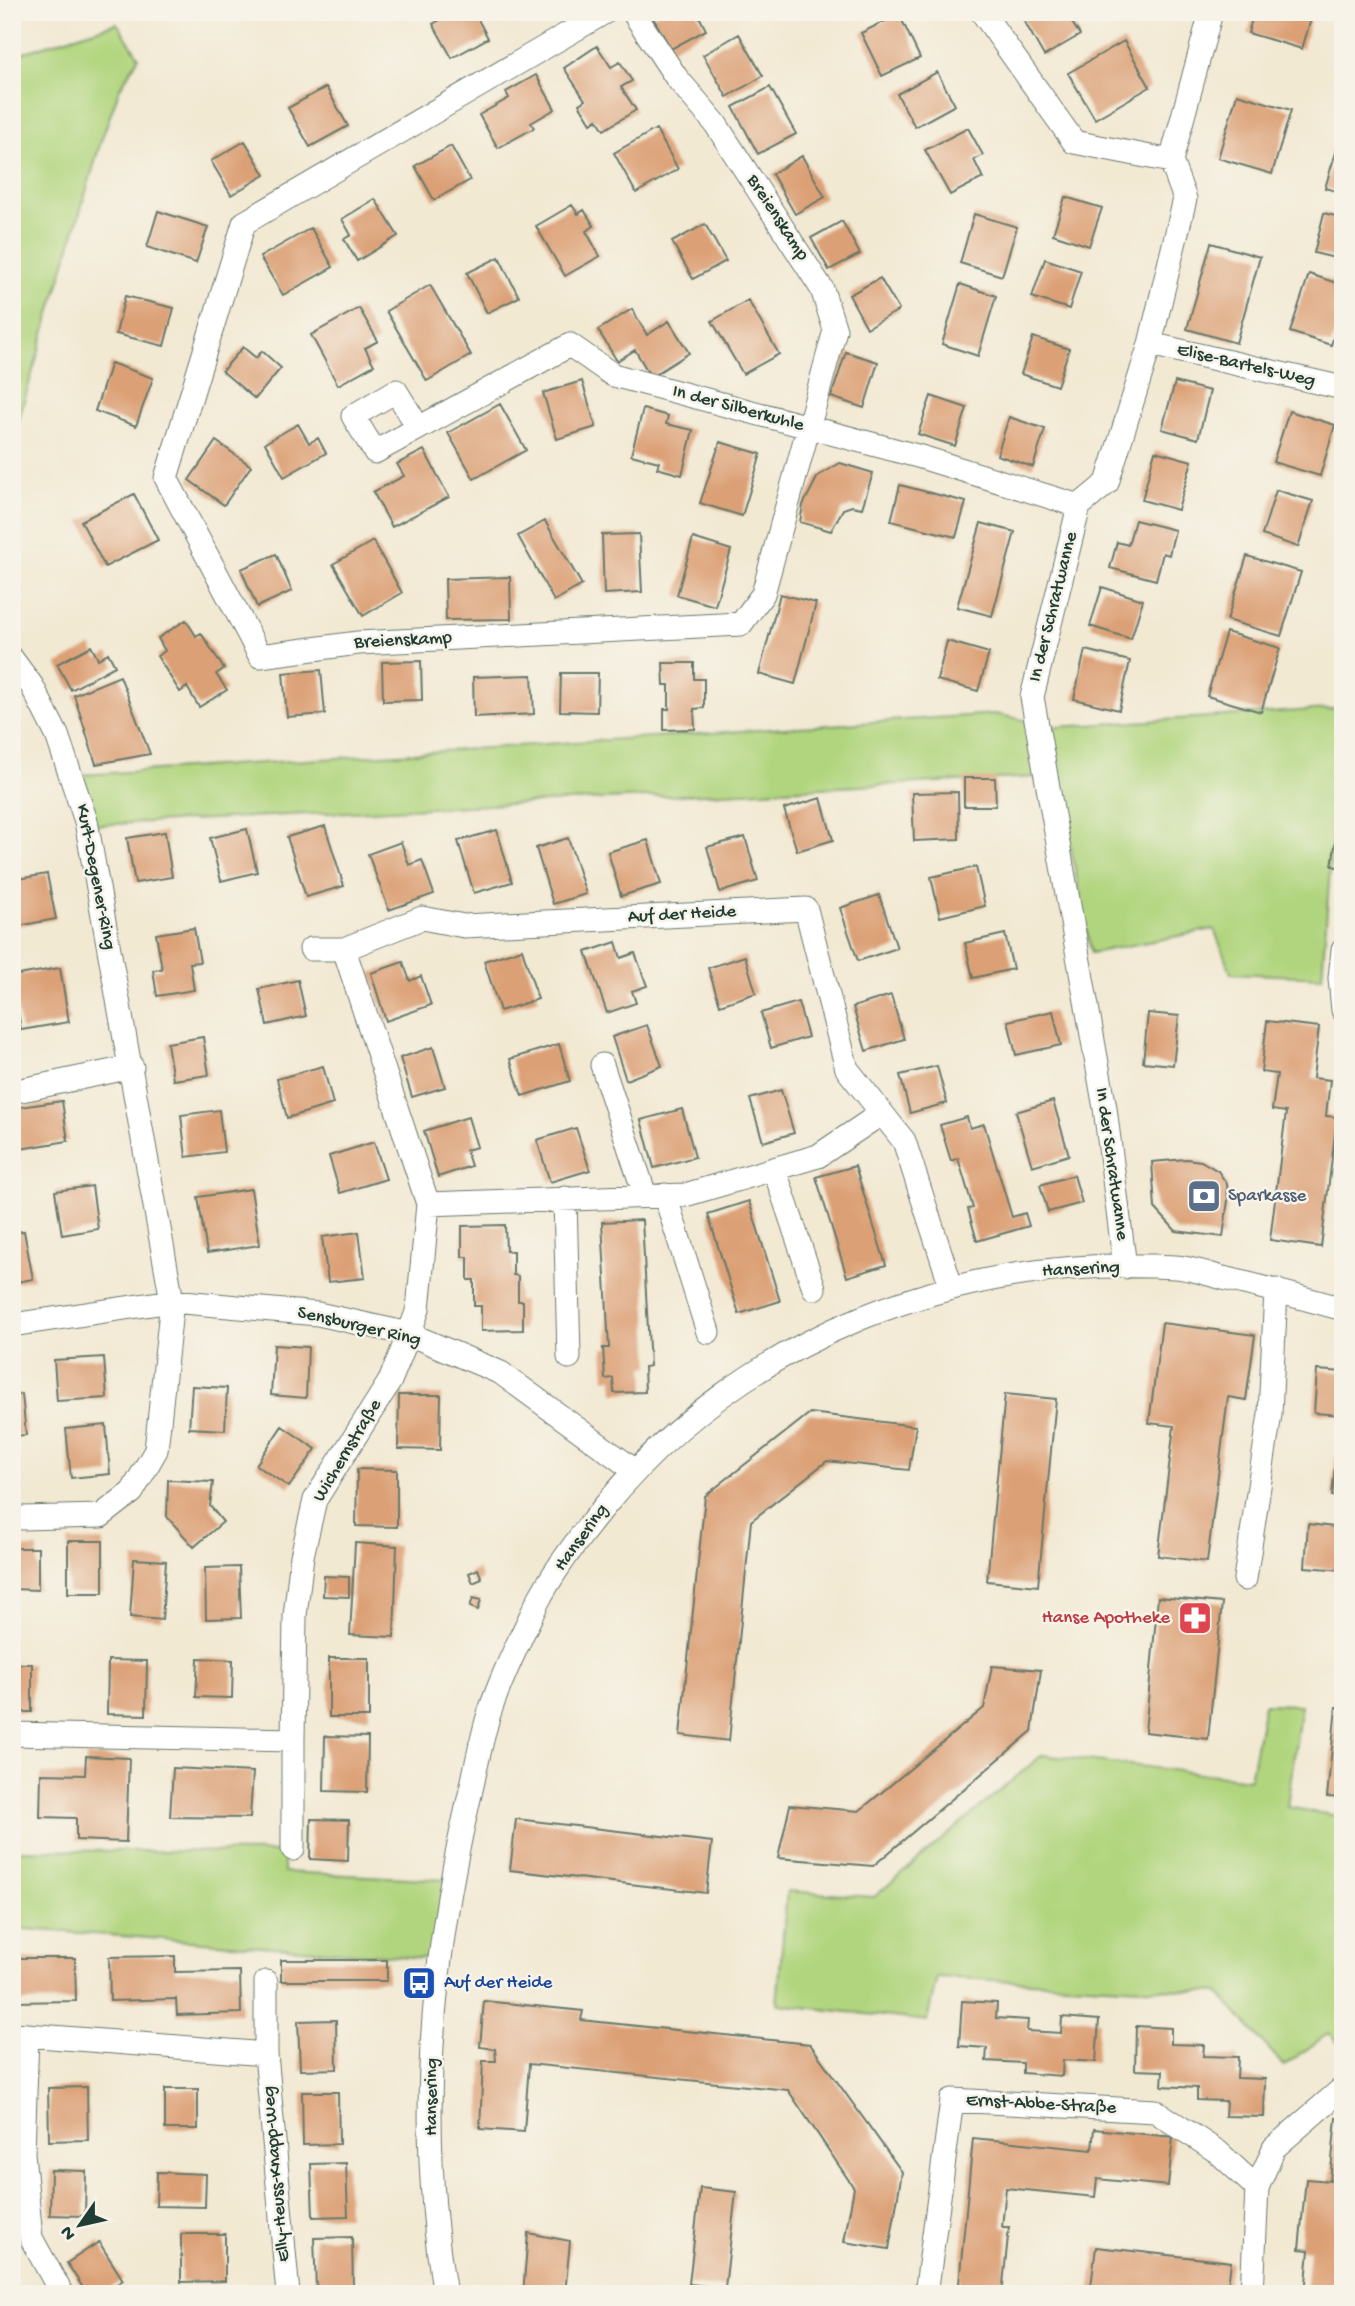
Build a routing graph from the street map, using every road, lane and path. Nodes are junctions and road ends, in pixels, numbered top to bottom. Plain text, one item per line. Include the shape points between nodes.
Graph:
1 (605, 12) edge
2 (633, 12) edge
3 (982, 12) edge
4 (1211, 12) edge
5 (1171, 161) junction
6 (1150, 344) junction
7 (1343, 388) edge
8 (418, 427) dead end
9 (808, 428) junction
10 (1079, 506) junction
11 (12, 659) edge
12 (311, 949) dead end
13 (344, 949) junction
14 (1343, 950) edge
15 (1343, 1010) edge
16 (602, 1065) dead end
17 (132, 1067) junction
18 (12, 1092) edge
19 (882, 1112) junction
20 (775, 1171) junction
21 (655, 1195) junction
22 (565, 1198) junction
23 (428, 1204) junction
24 (1125, 1267) junction
25 (951, 1286) junction
26 (814, 1288) dead end
27 (1276, 1290) junction
28 (172, 1301) junction
29 (1342, 1302) edge
30 (12, 1325) edge
31 (708, 1332) dead end
32 (409, 1334) junction
33 (569, 1357) dead end
34 (634, 1471) junction
35 (22, 1518) dead end
36 (1245, 1579) dead end
37 (12, 1734) edge
38 (293, 1740) junction
39 (293, 1849) dead end
40 (266, 1982) dead end
41 (20, 2035) edge
42 (265, 2054) junction
43 (1343, 2088) edge
44 (1257, 2188) junction
45 (62, 2294) edge
46 (288, 2294) edge
47 (445, 2294) edge
48 (926, 2294) edge
49 (1252, 2294) edge

1 - 9 street, Breienskamp via 244,223 166,478 260,656 358,643 741,624 762,594
2 - 9 street, Breienskamp via 676,77 715,123 822,289 835,330
3 - 5 street via 1074,142
4 - 5 street
5 - 6 street, In der Schratwanne via 1185,199
6 - 7 street, Elise-Bartels-Weg
6 - 10 street, In der Schratwanne via 1107,483
8 - 9 street, In der Silberkuhle via 570,345 613,376
9 - 10 street, In der Silberkuhle
10 - 24 street, In der Schratwanne via 1032,697 1105,1108
11 - 17 street, Kurt-Degener-Ring via 57,736 81,801
12 - 13 street, Auf der Heide
13 - 19 street, Auf der Heide via 422,918 464,926 806,909 847,1069
13 - 23 street
14 - 15 street
16 - 21 street
17 - 18 street
17 - 28 street, Kurt-Degener-Ring
19 - 20 street via 818,1156
19 - 25 street, Auf der Heide via 904,1141
20 - 21 street via 685,1195
20 - 26 street
21 - 22 street
21 - 31 street
22 - 23 street
22 - 33 street
23 - 32 street via 418,1309
24 - 25 street, Hansering via 1033,1272
24 - 27 street, Hansering via 1179,1267
25 - 34 street, Hansering via 858,1318 787,1352 726,1391 666,1438
27 - 29 street, Hansering
27 - 36 street via 1270,1413
28 - 30 street, Sensburger Ring
28 - 32 street, Sensburger Ring via 318,1314
28 - 35 street via 156,1450 132,1492 100,1516
32 - 34 street, Sensburger Ring via 501,1373
32 - 38 street, Wichernstraße via 390,1381 315,1500 295,1616
34 - 47 street, Hansering via 572,1546 539,1600 489,1714 450,1880 438,1959 432,2056 432,2153
37 - 38 street
38 - 39 street, Wichernstraße
40 - 42 street, Elly-Heuss-Knapp-Weg
41 - 42 street
41 - 45 street via 31,2238
42 - 46 street, Elly-Heuss-Knapp-Weg
43 - 44 street via 1274,2148
44 - 48 street, Ernst-Abbe-Straße via 1218,2152 1155,2111 953,2100
44 - 49 street

